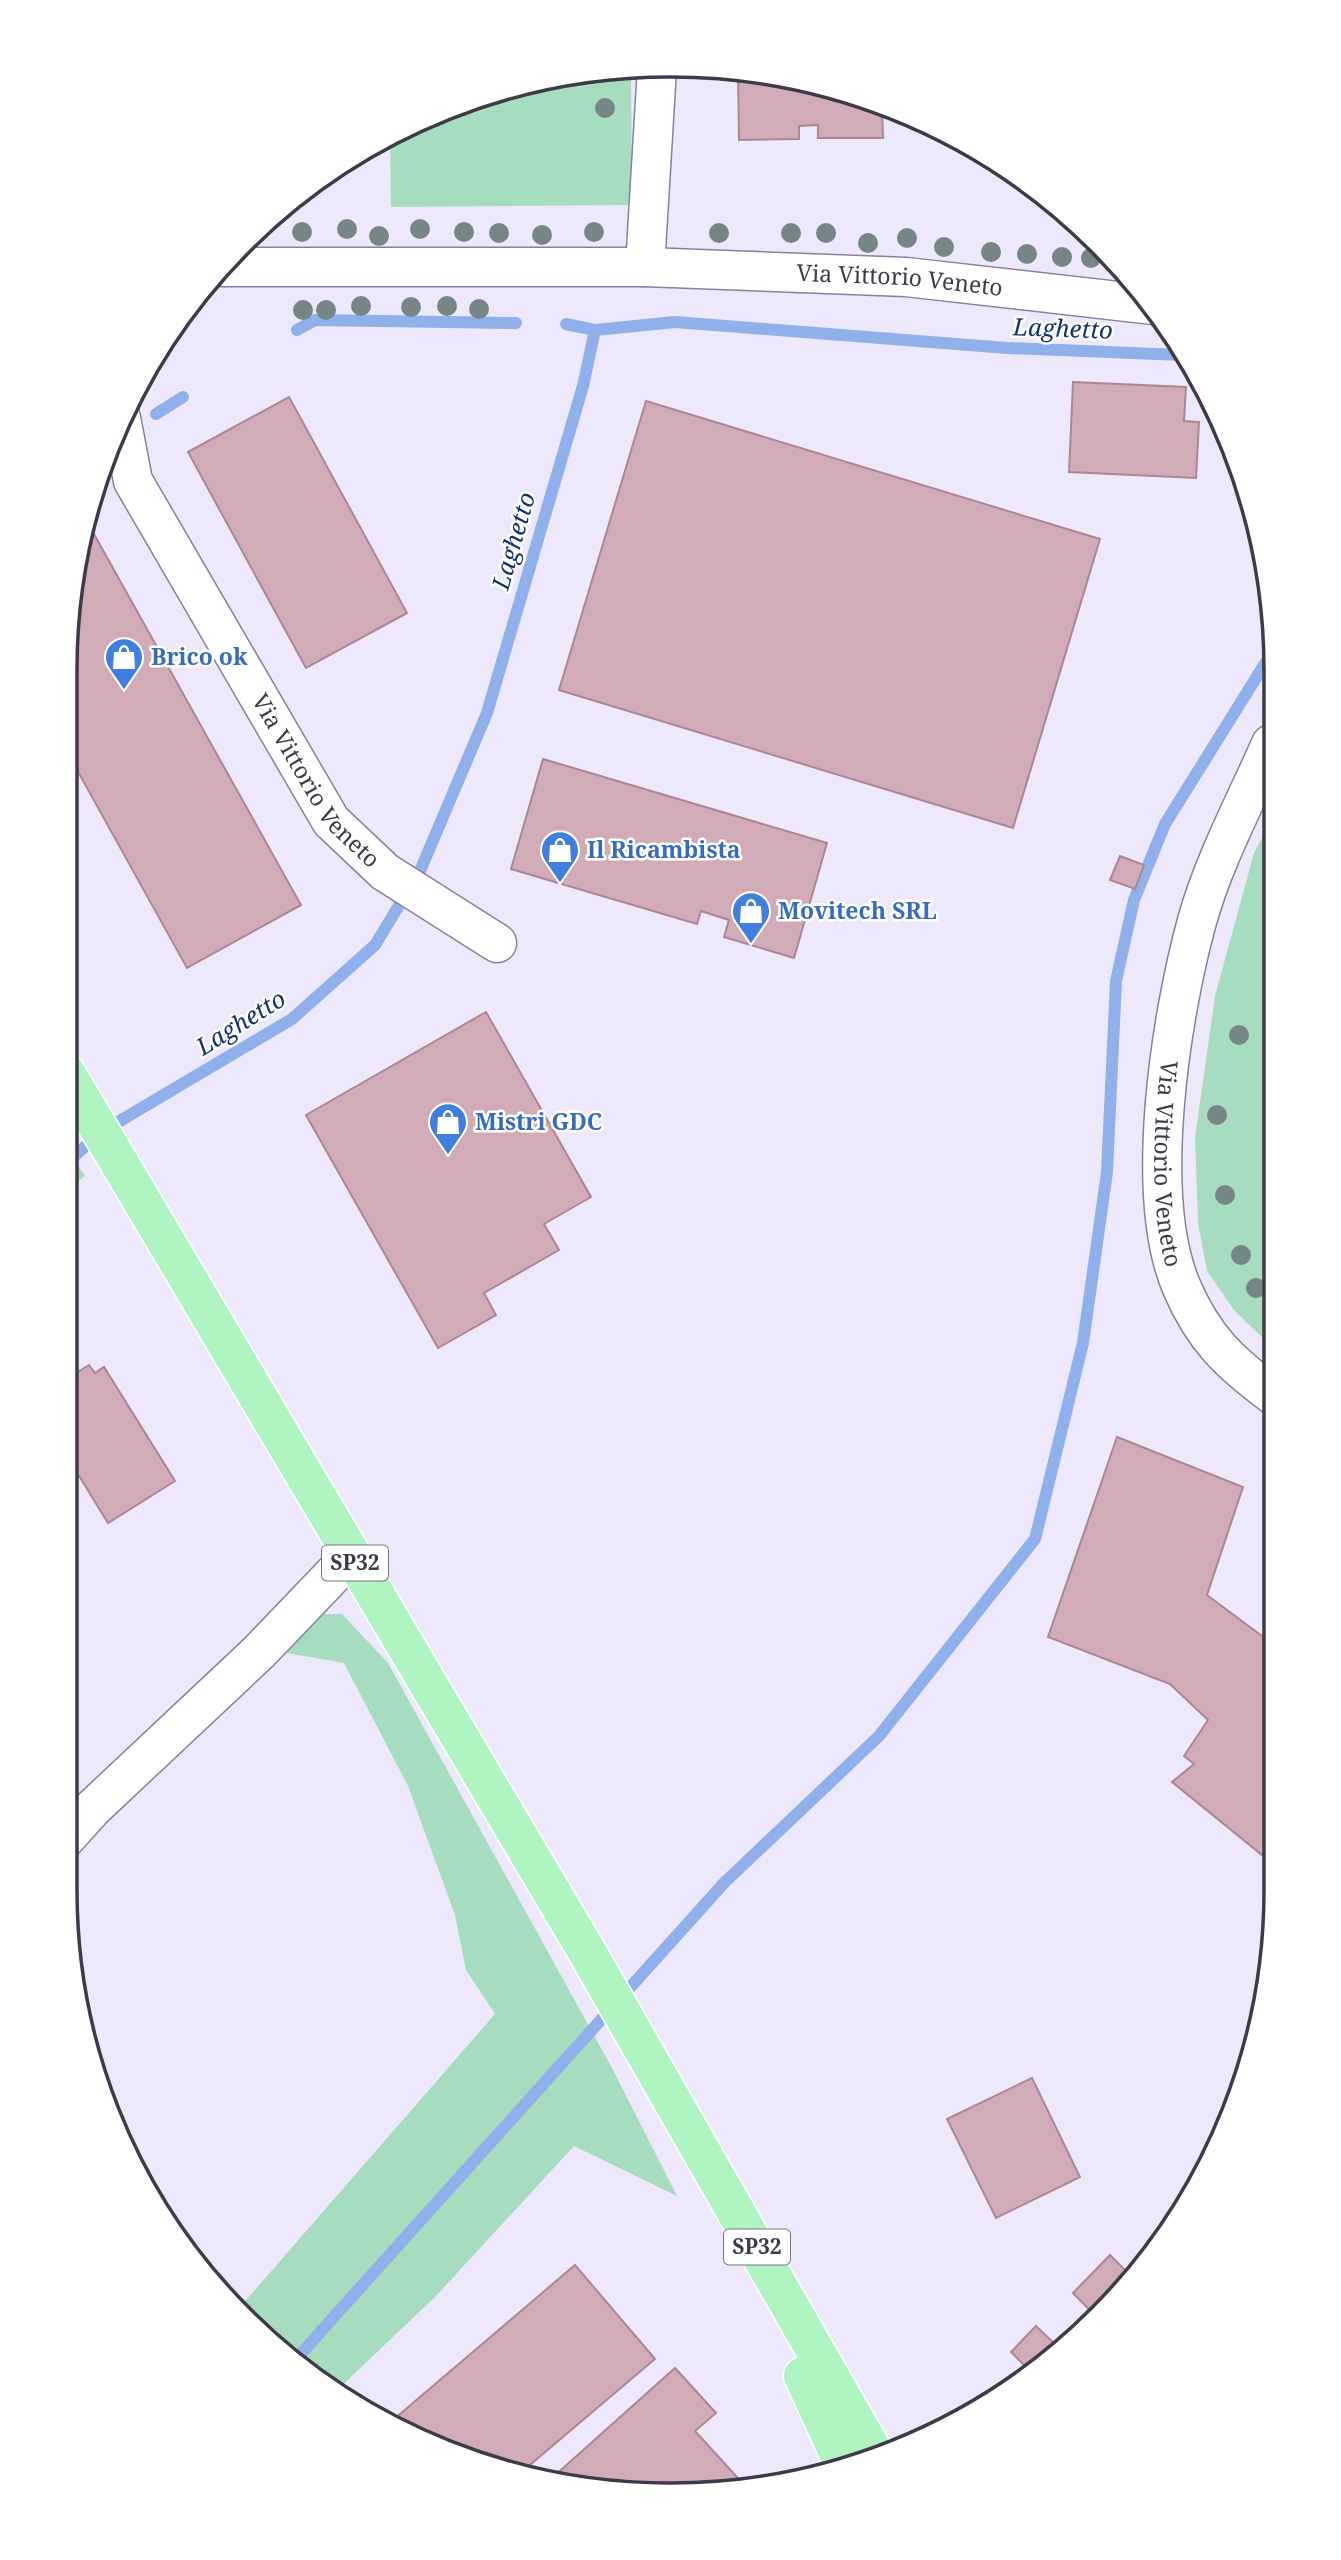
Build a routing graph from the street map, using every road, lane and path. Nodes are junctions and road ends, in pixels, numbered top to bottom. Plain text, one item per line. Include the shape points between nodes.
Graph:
1 (656, 77) edge
2 (236, 267) edge
3 (645, 267) junction
4 (1136, 303) edge
5 (125, 437) edge
6 (1264, 762) edge
7 (497, 943) dead end
8 (77, 1092) edge
9 (1264, 1388) edge
10 (351, 1556) junction
11 (77, 1826) edge
12 (672, 2099) junction
13 (871, 2448) edge
14 (841, 2458) edge

1 - 3 street
2 - 3 street, Via Vittorio Veneto
3 - 4 street, Via Vittorio Veneto via 906,277
5 - 7 street, Via Vittorio Veneto via 133,481 148,509 331,821 385,873
6 - 9 street, Via Vittorio Veneto via 1197,920 1166,1088 1162,1154 1170,1252 1182,1288 1206,1333 1234,1366
8 - 10 main road, SP32
10 - 11 street via 260,1652
10 - 12 main road, SP32
12 - 13 main road, SP32
12 - 14 main road

